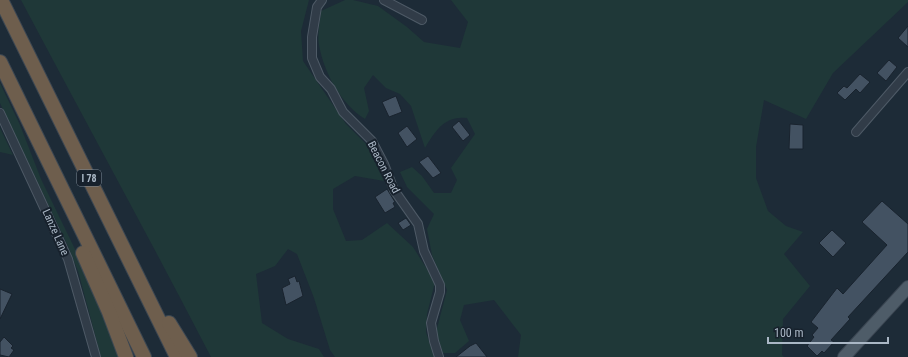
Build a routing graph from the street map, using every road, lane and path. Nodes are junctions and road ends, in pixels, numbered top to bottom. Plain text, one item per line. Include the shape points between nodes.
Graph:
1 (322, 0) edge
2 (384, 0) edge
3 (3, 4) edge
4 (422, 20) dead end
5 (0, 62) edge
6 (0, 68) edge
7 (908, 72) edge
8 (0, 113) edge
9 (856, 132) dead end
10 (908, 287) edge
11 (96, 357) edge
12 (126, 357) edge
13 (144, 357) edge
14 (177, 357) edge
15 (190, 357) edge
16 (439, 357) edge
17 (844, 357) edge

1 - 16 street, Beacon Road via 317,7 312,37 312,58 320,77 331,89 343,112 372,141 394,190 414,218 424,251 438,278 440,292 431,322
2 - 4 street
3 - 14 highway, I 78
3 - 15 highway via 134,260
5 - 13 highway, I 78
6 - 12 highway via 109,312
7 - 9 street
8 - 11 street, Lanze Lane via 68,259
10 - 17 main road

